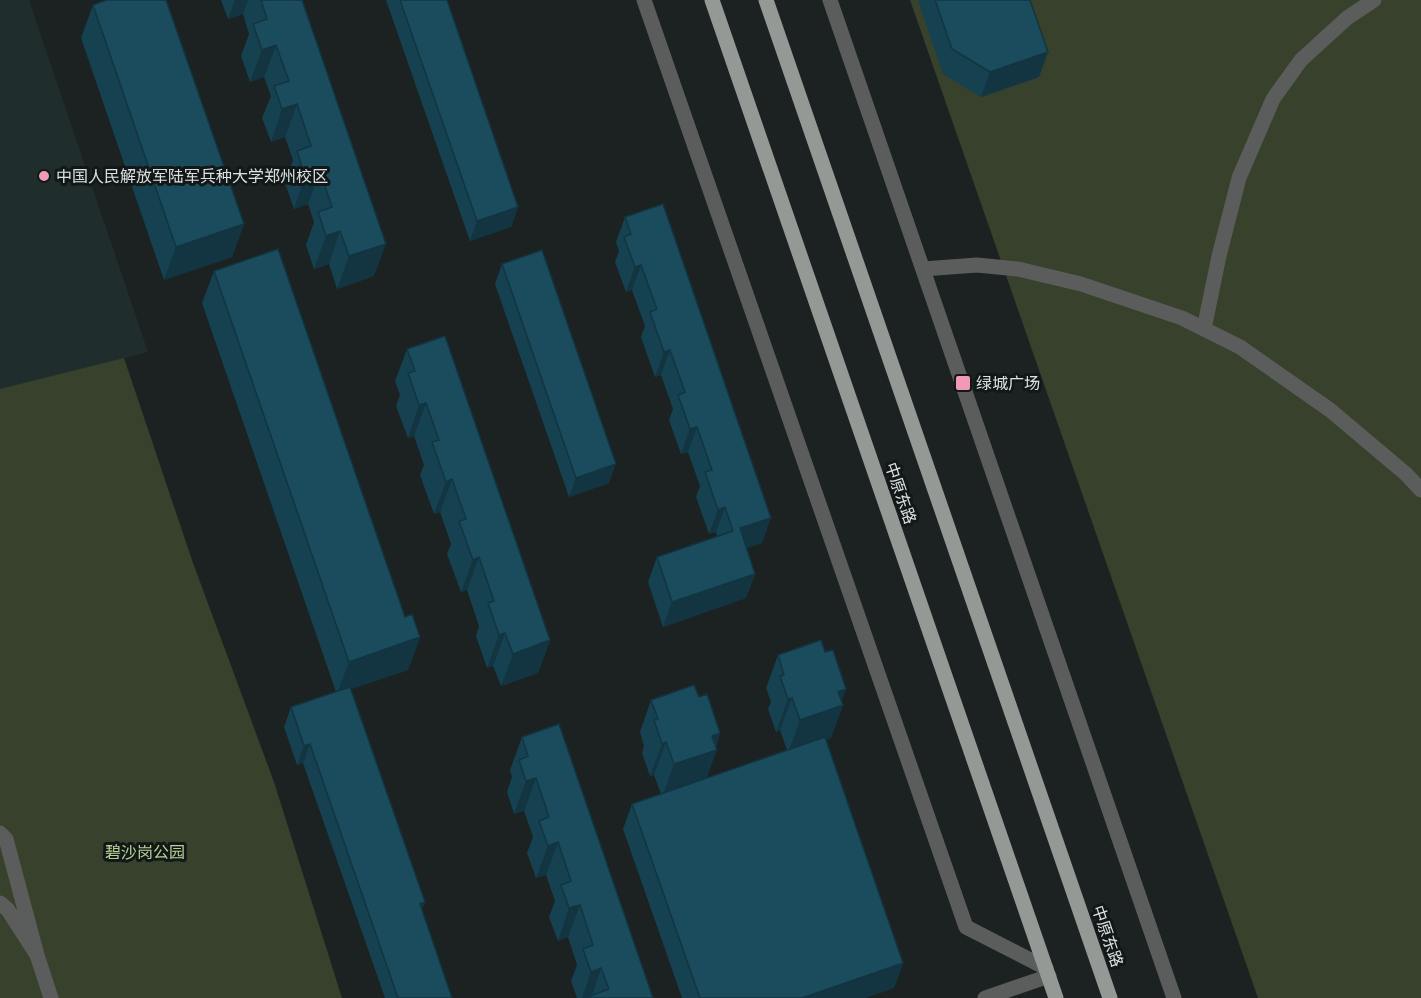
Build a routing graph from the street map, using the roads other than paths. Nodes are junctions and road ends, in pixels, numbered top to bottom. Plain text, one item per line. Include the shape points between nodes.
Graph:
1 (644, 0) edge
2 (712, 0) edge
3 (766, 0) edge
4 (830, 0) edge
5 (1374, 0) edge
6 (923, 269) junction
7 (1204, 329) junction
8 (1421, 490) edge
9 (0, 833) edge
10 (0, 903) edge
11 (37, 955) junction
12 (1047, 972) junction
13 (51, 998) edge
14 (984, 998) edge
15 (1056, 998) edge
16 (1110, 998) edge
17 (1174, 998) edge

1 - 12 street via 966,927
2 - 12 main road, 中原东路
3 - 16 main road, 中原东路
4 - 6 street
5 - 7 street via 1347,18 1301,60 1273,99 1239,178
6 - 7 street via 977,264 1018,269 1081,284
6 - 17 street
7 - 8 street via 1240,347 1330,410
9 - 11 street via 6,839
10 - 11 street
11 - 13 street
12 - 14 street
12 - 15 main road, 中原东路

